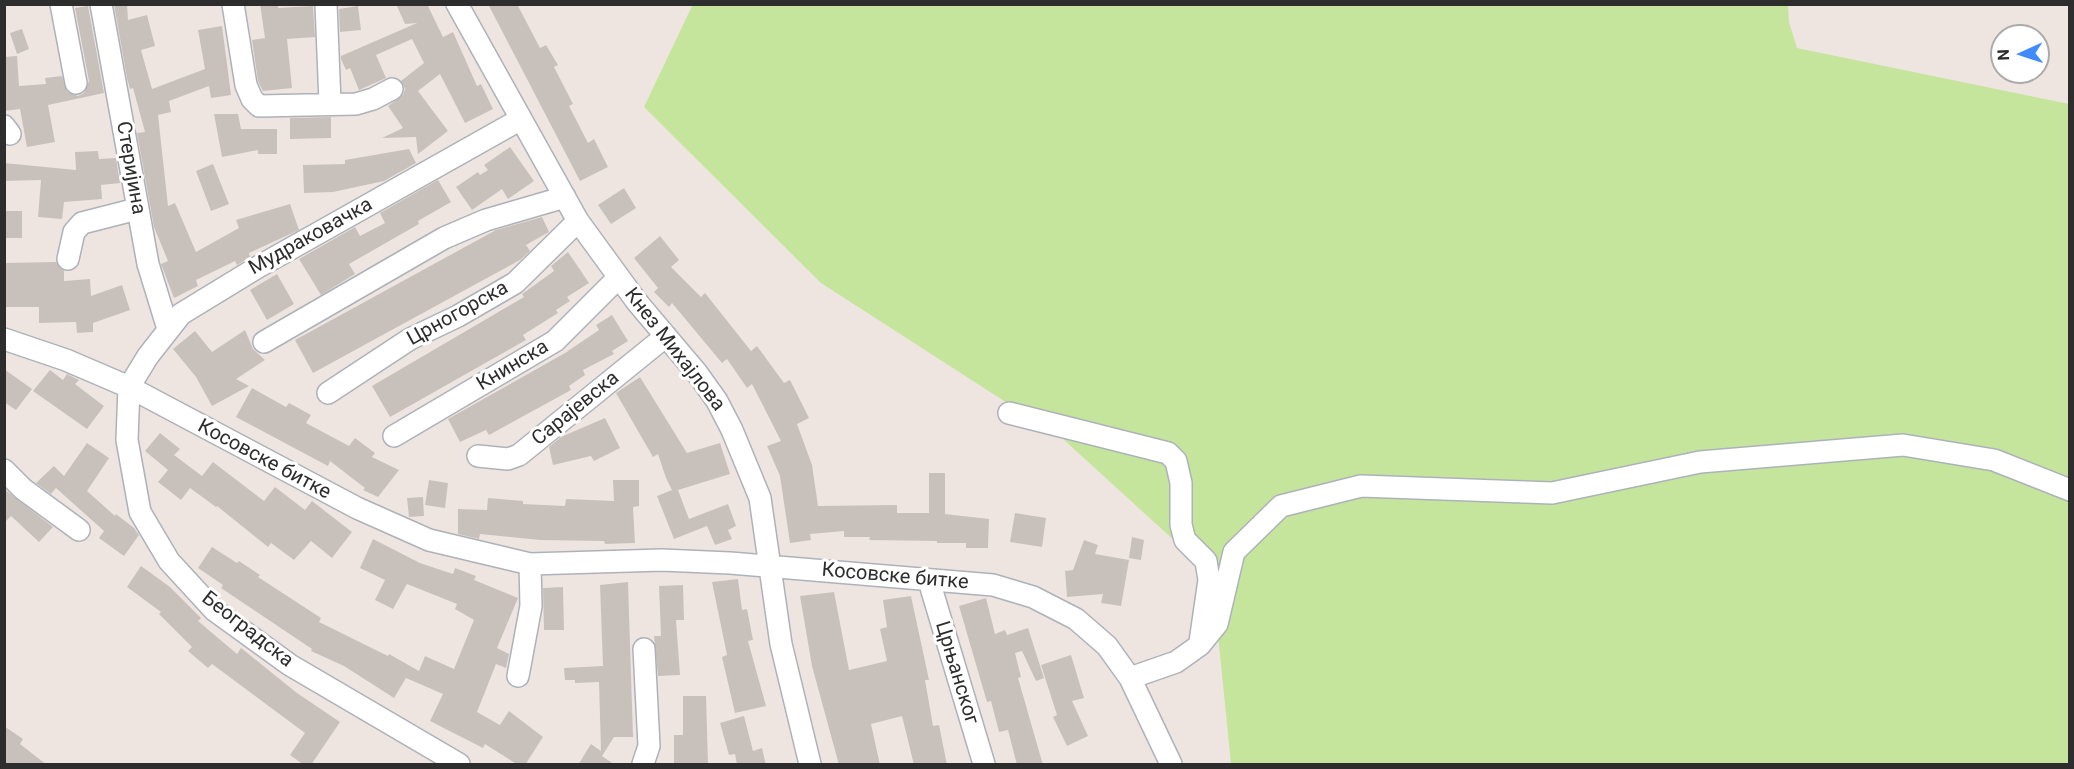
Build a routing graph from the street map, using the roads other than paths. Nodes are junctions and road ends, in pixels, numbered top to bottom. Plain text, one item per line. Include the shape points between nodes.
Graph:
1 (62, 4) edge
2 (101, 4) edge
3 (233, 4) edge
4 (326, 4) edge
5 (457, 4) edge
6 (76, 83) dead end
7 (392, 89) dead end
8 (330, 103) junction
9 (521, 119) junction
10 (565, 197) junction
11 (137, 209) junction
12 (578, 220) junction
13 (68, 258) dead end
14 (618, 278) junction
15 (168, 329) junction
16 (666, 336) junction
17 (4, 339) edge
18 (264, 342) dead end
19 (129, 387) junction
20 (328, 393) dead end
21 (1009, 413) dead end
22 (394, 436) dead end
23 (478, 456) dead end
24 (4, 470) edge
25 (2070, 490) edge
26 (79, 530) dead end
27 (530, 564) junction
28 (769, 566) junction
29 (929, 581) junction
30 (1200, 645) junction
31 (644, 649) dead end
32 (518, 676) dead end
33 (1130, 678) junction
34 (459, 765) edge
35 (644, 765) edge
36 (810, 765) edge
37 (984, 765) edge
38 (1171, 765) edge

1 - 6 street
2 - 11 street, Стеријина
3 - 8 street via 246,85 252,99 259,106 271,107
4 - 8 street
5 - 9 street, Кнез Михајлова
7 - 8 street via 356,104
9 - 10 street, Кнез Михајлова
9 - 15 street, Мудраковачка via 227,285 181,314
10 - 12 street, Кнез Михајлова
10 - 18 street via 486,220 444,238
11 - 13 street via 82,223 74,232
11 - 15 street, Стеријина via 148,264
12 - 14 street, Кнез Михајлова
12 - 20 street, Црногорска via 515,282 411,339
14 - 16 street, Кнез Михајлова
14 - 22 street, Книнска via 555,341
15 - 19 street, Мудраковачка
16 - 23 street, Сарајевска via 519,455 508,459
16 - 28 street, Кнез Михајлова via 717,401 748,464 760,498
17 - 19 street, Косовске битке
19 - 27 street, Косовске битке via 357,508 429,540
19 - 34 street, Београдска via 127,440 140,512 169,561 214,609 290,665
21 - 30 street via 1168,453 1176,460 1185,540 1206,561 1209,580
24 - 26 street
25 - 30 street via 1994,460 1903,445 1700,462 1552,493 1361,486 1281,506 1234,552 1217,624
27 - 28 street, Косовске битке via 662,560
27 - 32 street via 531,606
28 - 29 street, Косовске битке
28 - 36 street, Кнез Михајлова via 781,644
29 - 33 street, Косовске битке via 993,585 1033,597 1076,619 1107,646
29 - 37 street, Црњанског
30 - 33 street via 1176,662
31 - 35 street via 649,746
33 - 38 street, Косовске битке

